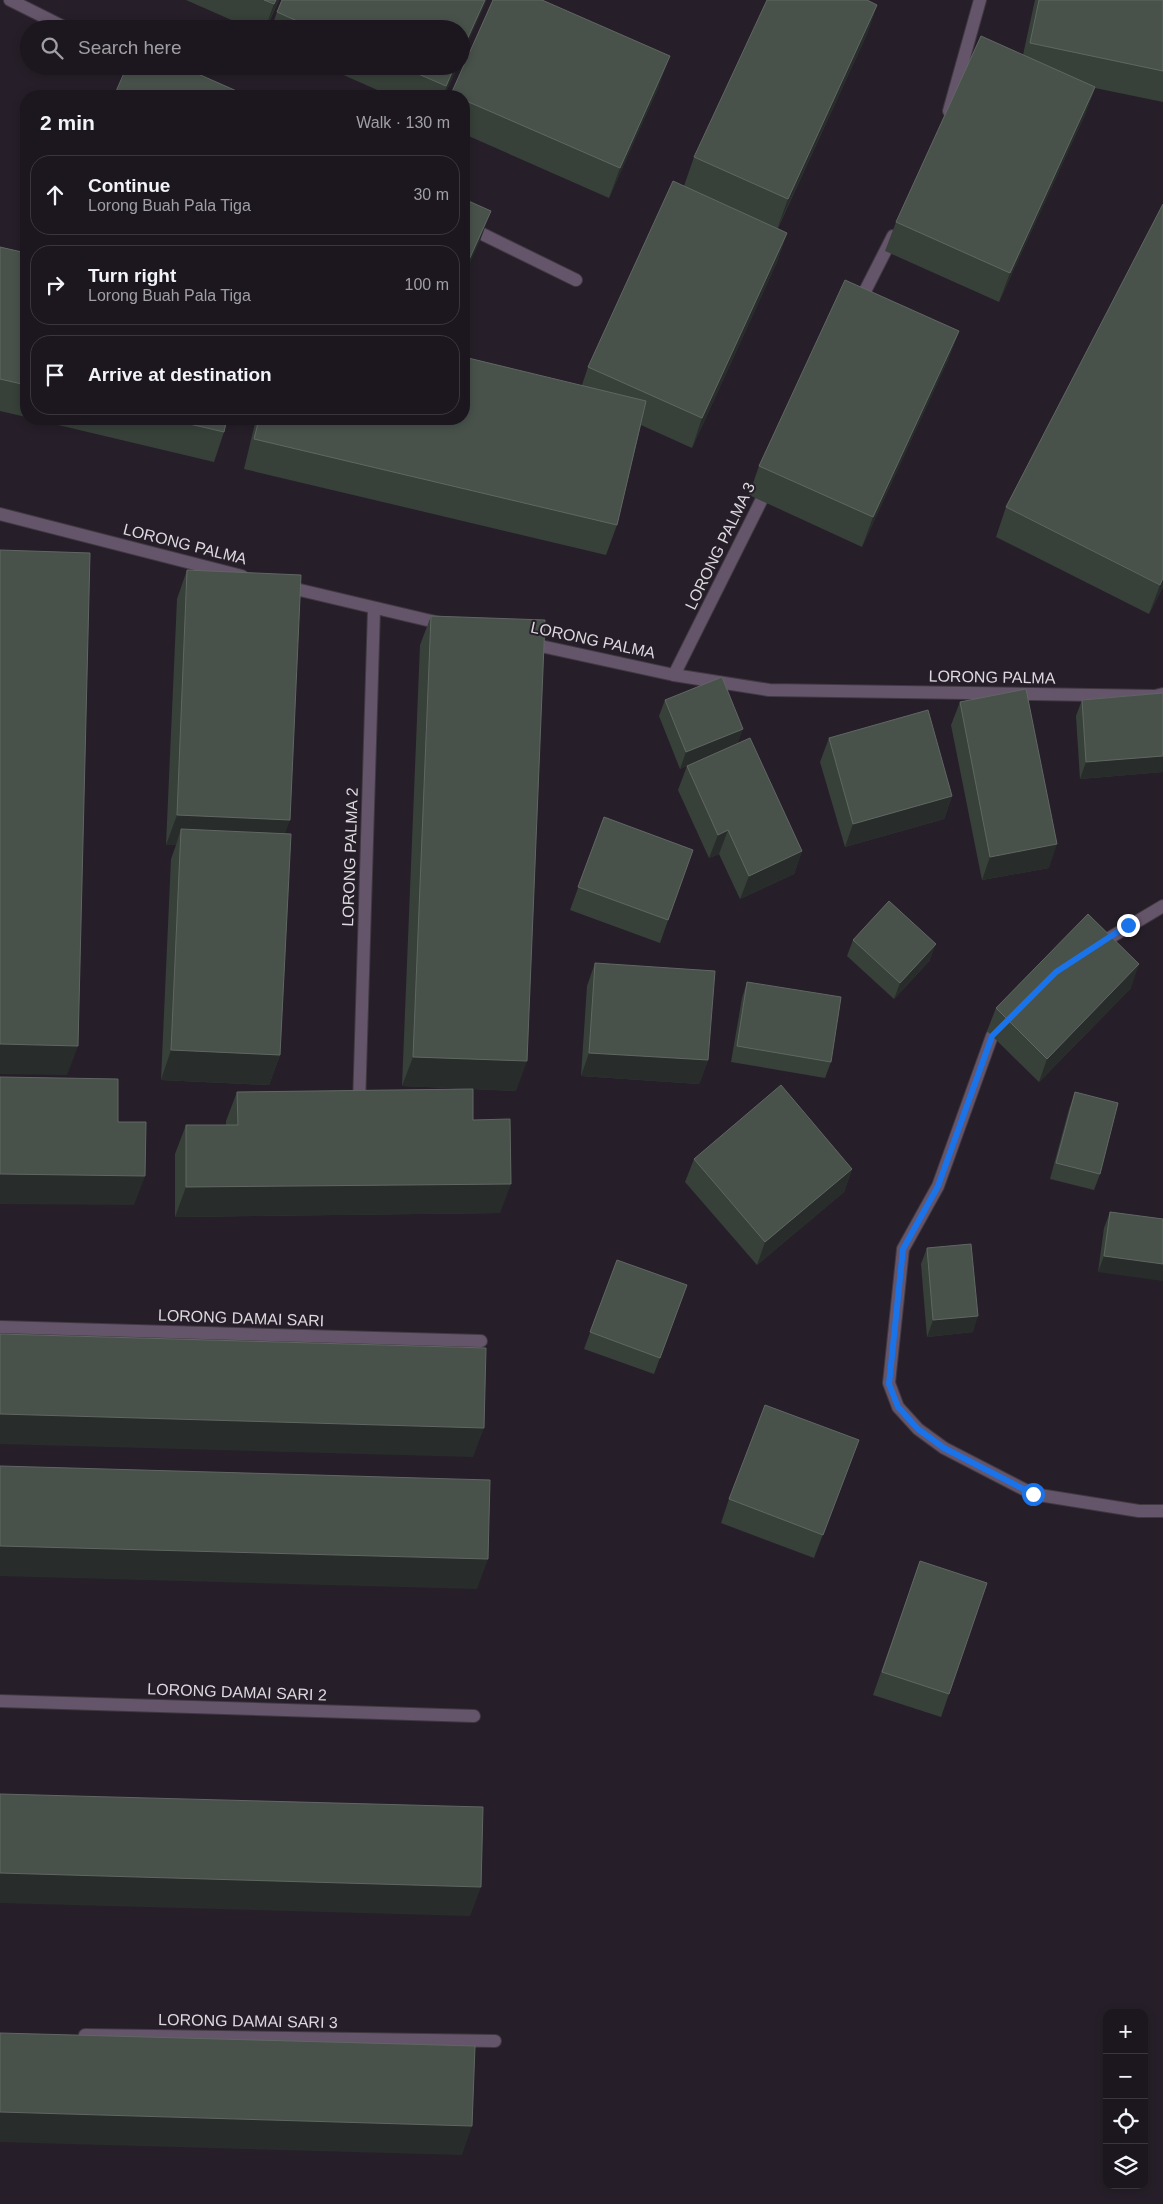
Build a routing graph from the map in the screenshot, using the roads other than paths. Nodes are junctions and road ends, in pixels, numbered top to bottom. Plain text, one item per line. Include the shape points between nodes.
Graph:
1 (10, 0) edge
2 (980, 0) edge
3 (50, 20) edge
4 (944, 128) edge
5 (898, 225) edge
6 (470, 228) edge
7 (576, 280) dead end
8 (854, 313) edge
9 (775, 472) edge
10 (0, 514) edge
11 (374, 609) junction
12 (452, 626) edge
13 (510, 639) edge
14 (674, 675) junction
15 (1163, 694) edge
16 (1163, 906) edge
17 (1088, 951) edge
18 (1011, 1017) edge
19 (359, 1105) edge
20 (0, 1327) edge
21 (481, 1341) dead end
22 (1163, 1511) edge
23 (0, 1701) edge
24 (474, 1716) dead end
25 (69, 2035) edge
26 (495, 2041) dead end

1 - 3 street
2 - 4 street
5 - 8 street
6 - 7 street
9 - 14 street, LORONG PALMA 3
10 - 11 street, LORONG PALMA
11 - 12 street, LORONG PALMA
11 - 19 street, LORONG PALMA 2
13 - 14 street, LORONG PALMA
14 - 15 street, LORONG PALMA via 769,690
16 - 17 street
18 - 22 street via 992,1036 938,1186 903,1249 889,1384 898,1407 918,1429 944,1448 1033,1494
20 - 21 street, LORONG DAMAI SARI
23 - 24 street, LORONG DAMAI SARI 2
25 - 26 street, LORONG DAMAI SARI 3

